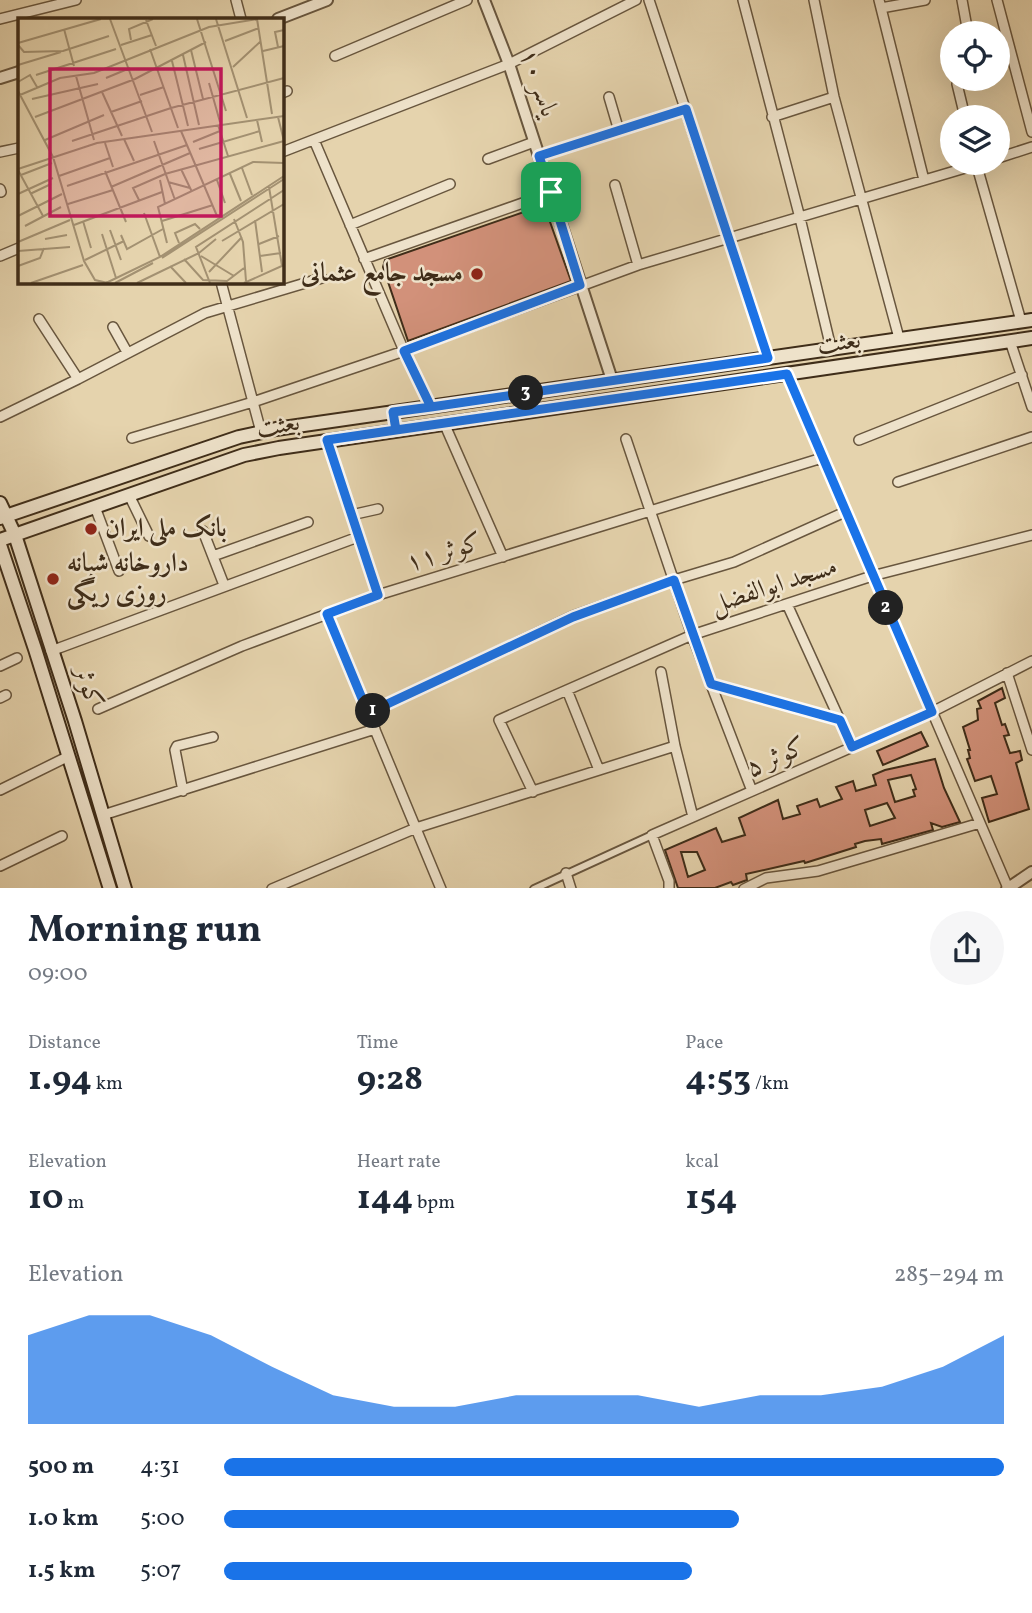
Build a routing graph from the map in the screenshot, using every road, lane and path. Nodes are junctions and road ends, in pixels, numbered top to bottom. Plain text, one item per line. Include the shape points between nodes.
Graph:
1 (76, 0) edge
2 (236, 0) edge
3 (327, 0) edge
4 (467, 0) edge
5 (484, 0) edge
6 (636, 0) edge
7 (649, 0) edge
8 (743, 0) edge
9 (814, 0) edge
10 (925, 0) edge
11 (962, 0) edge
12 (997, 0) edge
13 (880, 4) edge
14 (241, 18) edge
15 (281, 18) edge
16 (0, 19) edge
17 (966, 21) edge
18 (335, 56) dead end
19 (509, 64) junction
20 (18, 72) edge
21 (0, 78) edge
22 (609, 97) dead end
23 (834, 97) junction
24 (686, 109) junction
25 (772, 117) junction
26 (619, 131) junction
27 (1032, 132) edge
28 (314, 140) junction
29 (534, 142) junction
30 (1032, 146) edge
31 (18, 148) edge
32 (284, 151) edge
33 (0, 152) edge
34 (1010, 154) edge
35 (539, 156) junction
36 (488, 159) dead end
37 (940, 175) edge
38 (982, 175) edge
39 (924, 180) junction
40 (450, 184) dead end
41 (615, 185) dead end
42 (551, 192) junction
43 (862, 198) junction
44 (800, 218) junction
45 (350, 225) junction
46 (729, 236) junction
47 (18, 248) edge
48 (0, 256) edge
49 (364, 259) junction
50 (638, 265) junction
51 (321, 278) dead end
52 (221, 284) edge
53 (580, 285) junction
54 (227, 307) junction
55 (39, 318) dead end
56 (1027, 320) edge
57 (113, 327) dead end
58 (899, 338) junction
59 (1032, 338) edge
60 (1010, 341) junction
61 (831, 348) junction
62 (404, 351) junction
63 (127, 352) junction
64 (768, 358) junction
65 (787, 374) junction
66 (1022, 375) junction
67 (78, 379) junction
68 (612, 380) junction
69 (253, 402) junction
70 (431, 407) junction
71 (1032, 407) edge
72 (393, 412) junction
73 (0, 417) edge
74 (444, 423) junction
75 (396, 430) junction
76 (261, 432) junction
77 (1032, 437) edge
78 (132, 438) dead end
79 (625, 439) dead end
80 (327, 440) junction
81 (859, 440) dead end
82 (822, 458) junction
83 (898, 482) dead end
84 (129, 495) junction
85 (0, 503) edge
86 (94, 507) junction
87 (378, 509) dead end
88 (651, 511) junction
89 (845, 512) junction
90 (351, 515) junction
91 (3, 517) edge
92 (308, 522) dead end
93 (203, 531) dead end
94 (15, 535) junction
95 (1032, 535) edge
96 (149, 536) dead end
97 (358, 537) junction
98 (0, 540) edge
99 (0, 545) edge
100 (213, 556) junction
101 (503, 557) junction
102 (119, 570) dead end
103 (5, 572) edge
104 (872, 576) junction
105 (674, 580) junction
106 (224, 585) junction
107 (378, 595) junction
108 (787, 604) junction
109 (327, 614) junction
110 (692, 635) junction
111 (51, 651) junction
112 (17, 658) dead end
113 (1032, 661) edge
114 (0, 666) edge
115 (661, 672) dead end
116 (1007, 673) junction
117 (711, 684) junction
118 (567, 690) junction
119 (99, 709) dead end
120 (932, 712) junction
121 (368, 713) junction
122 (840, 720) junction
123 (375, 730) junction
124 (213, 737) dead end
125 (675, 746) junction
126 (852, 747) junction
127 (1032, 750) edge
128 (69, 756) junction
129 (599, 770) junction
130 (0, 790) edge
131 (183, 790) junction
132 (752, 791) junction
133 (533, 792) junction
134 (103, 815) junction
135 (693, 817) junction
136 (980, 823) junction
137 (416, 828) junction
138 (652, 835) junction
139 (62, 836) dead end
140 (0, 866) edge
141 (1032, 872) edge
142 (566, 873) junction
143 (110, 888) edge
144 (125, 888) edge
145 (272, 888) edge
146 (441, 888) edge
147 (534, 888) edge
148 (571, 888) edge
149 (669, 888) edge
150 (744, 888) edge
151 (1007, 888) edge

1 - 16 street
2 - 14 street
3 - 15 street
4 - 18 street
5 - 19 street, یاسر ۱۰
6 - 19 street
7 - 24 street
8 - 25 street
9 - 23 street
10 - 13 street
11 - 17 street
12 - 27 street
13 - 39 street
19 - 28 street
19 - 29 street, یاسر ۱۰
20 - 21 street
22 - 26 street
23 - 25 street
23 - 43 street
24 - 26 street
24 - 46 street
25 - 44 street
26 - 35 street
28 - 32 street
28 - 45 street
29 - 35 street, یاسر ۱۰
29 - 36 street
30 - 34 street
31 - 33 street
35 - 42 street, یاسر ۱۰
37 - 39 street
38 - 56 street
39 - 43 street
40 - 45 street
41 - 50 street
42 - 49 street
42 - 53 street, یاسر ۱۰
43 - 44 street
43 - 58 street
44 - 46 street
44 - 61 street
45 - 49 street
46 - 50 street
46 - 64 street
47 - 48 street
49 - 62 street
50 - 53 street
51 - 54 street
52 - 54 street
53 - 62 street
53 - 68 street, یاسر ۱۰
54 - 63 street via 205,313
54 - 69 street
55 - 67 street
56 - 58 main road, بعثت
57 - 63 street
58 - 61 main road, بعثت
59 - 60 main road, بعثت
60 - 65 main road, بعثت
60 - 66 street
61 - 64 main road, بعثت
62 - 69 street
62 - 70 street
63 - 67 street
64 - 68 main road, بعثت
65 - 74 main road, بعثت
65 - 82 street
66 - 71 street
66 - 81 street
67 - 73 street
68 - 70 main road, بعثت
69 - 76 street
69 - 78 street
70 - 72 main road, بعثت
72 - 75 main road
72 - 76 main road, بعثت
74 - 75 main road, بعثت
74 - 101 street
75 - 80 main road, بعثت
76 - 91 main road, بعثت
77 - 83 street
79 - 88 street
80 - 84 main road, بعثت via 244,455
80 - 90 street
82 - 88 street, کوثر ۱۱
82 - 89 street
84 - 86 main road, بعثت
84 - 96 street
85 - 91 main road, کوثر
86 - 94 main road, بعثت
86 - 102 street
87 - 90 street
88 - 101 street, کوثر ۱۱
88 - 105 street
89 - 104 street
89 - 105 street via 734,562
90 - 97 street
91 - 94 main road, کوثر
92 - 100 street
93 - 100 street
94 - 98 main road, بعثت
94 - 111 main road, کوثر
95 - 104 street, مسجد ابوالفضل
97 - 106 street
97 - 107 street
99 - 103 main road, کوثر
100 - 106 street
101 - 107 street, کوثر ۱۱
103 - 128 main road, کوثر
104 - 108 street, مسجد ابوالفضل
104 - 120 street
105 - 110 street
105 - 121 street via 573,617
106 - 111 street
107 - 109 street, کوثر ۱۱
108 - 110 street, مسجد ابوالفضل
108 - 122 street
109 - 119 street, کوثر ۱۱
109 - 121 street
110 - 117 street
110 - 118 street, مسجد ابوالفضل
111 - 134 main road, کوثر
112 - 114 street
113 - 116 street, کوثر ۵
115 - 125 street
116 - 120 street, کوثر ۵
116 - 127 street
117 - 122 street
117 - 132 street
118 - 129 street
118 - 133 street, مسجد ابوالفضل via 499,720
120 - 126 street, کوثر ۵
120 - 136 street
121 - 123 street
122 - 126 street
123 - 131 street
123 - 137 street
124 - 131 street via 177,746
125 - 129 street
125 - 135 street
126 - 132 street, کوثر ۵
128 - 130 street
128 - 143 main road, کوثر
129 - 133 street
131 - 134 street
132 - 135 street, کوثر ۵
133 - 137 street
134 - 144 main road, کوثر
135 - 138 street, کوثر ۵
136 - 150 street via 818,871 766,878
136 - 151 street
137 - 145 street
137 - 146 street
138 - 142 street, کوثر ۵
138 - 149 street
139 - 140 street
141 - 151 street
142 - 147 street, کوثر ۵
142 - 148 street

